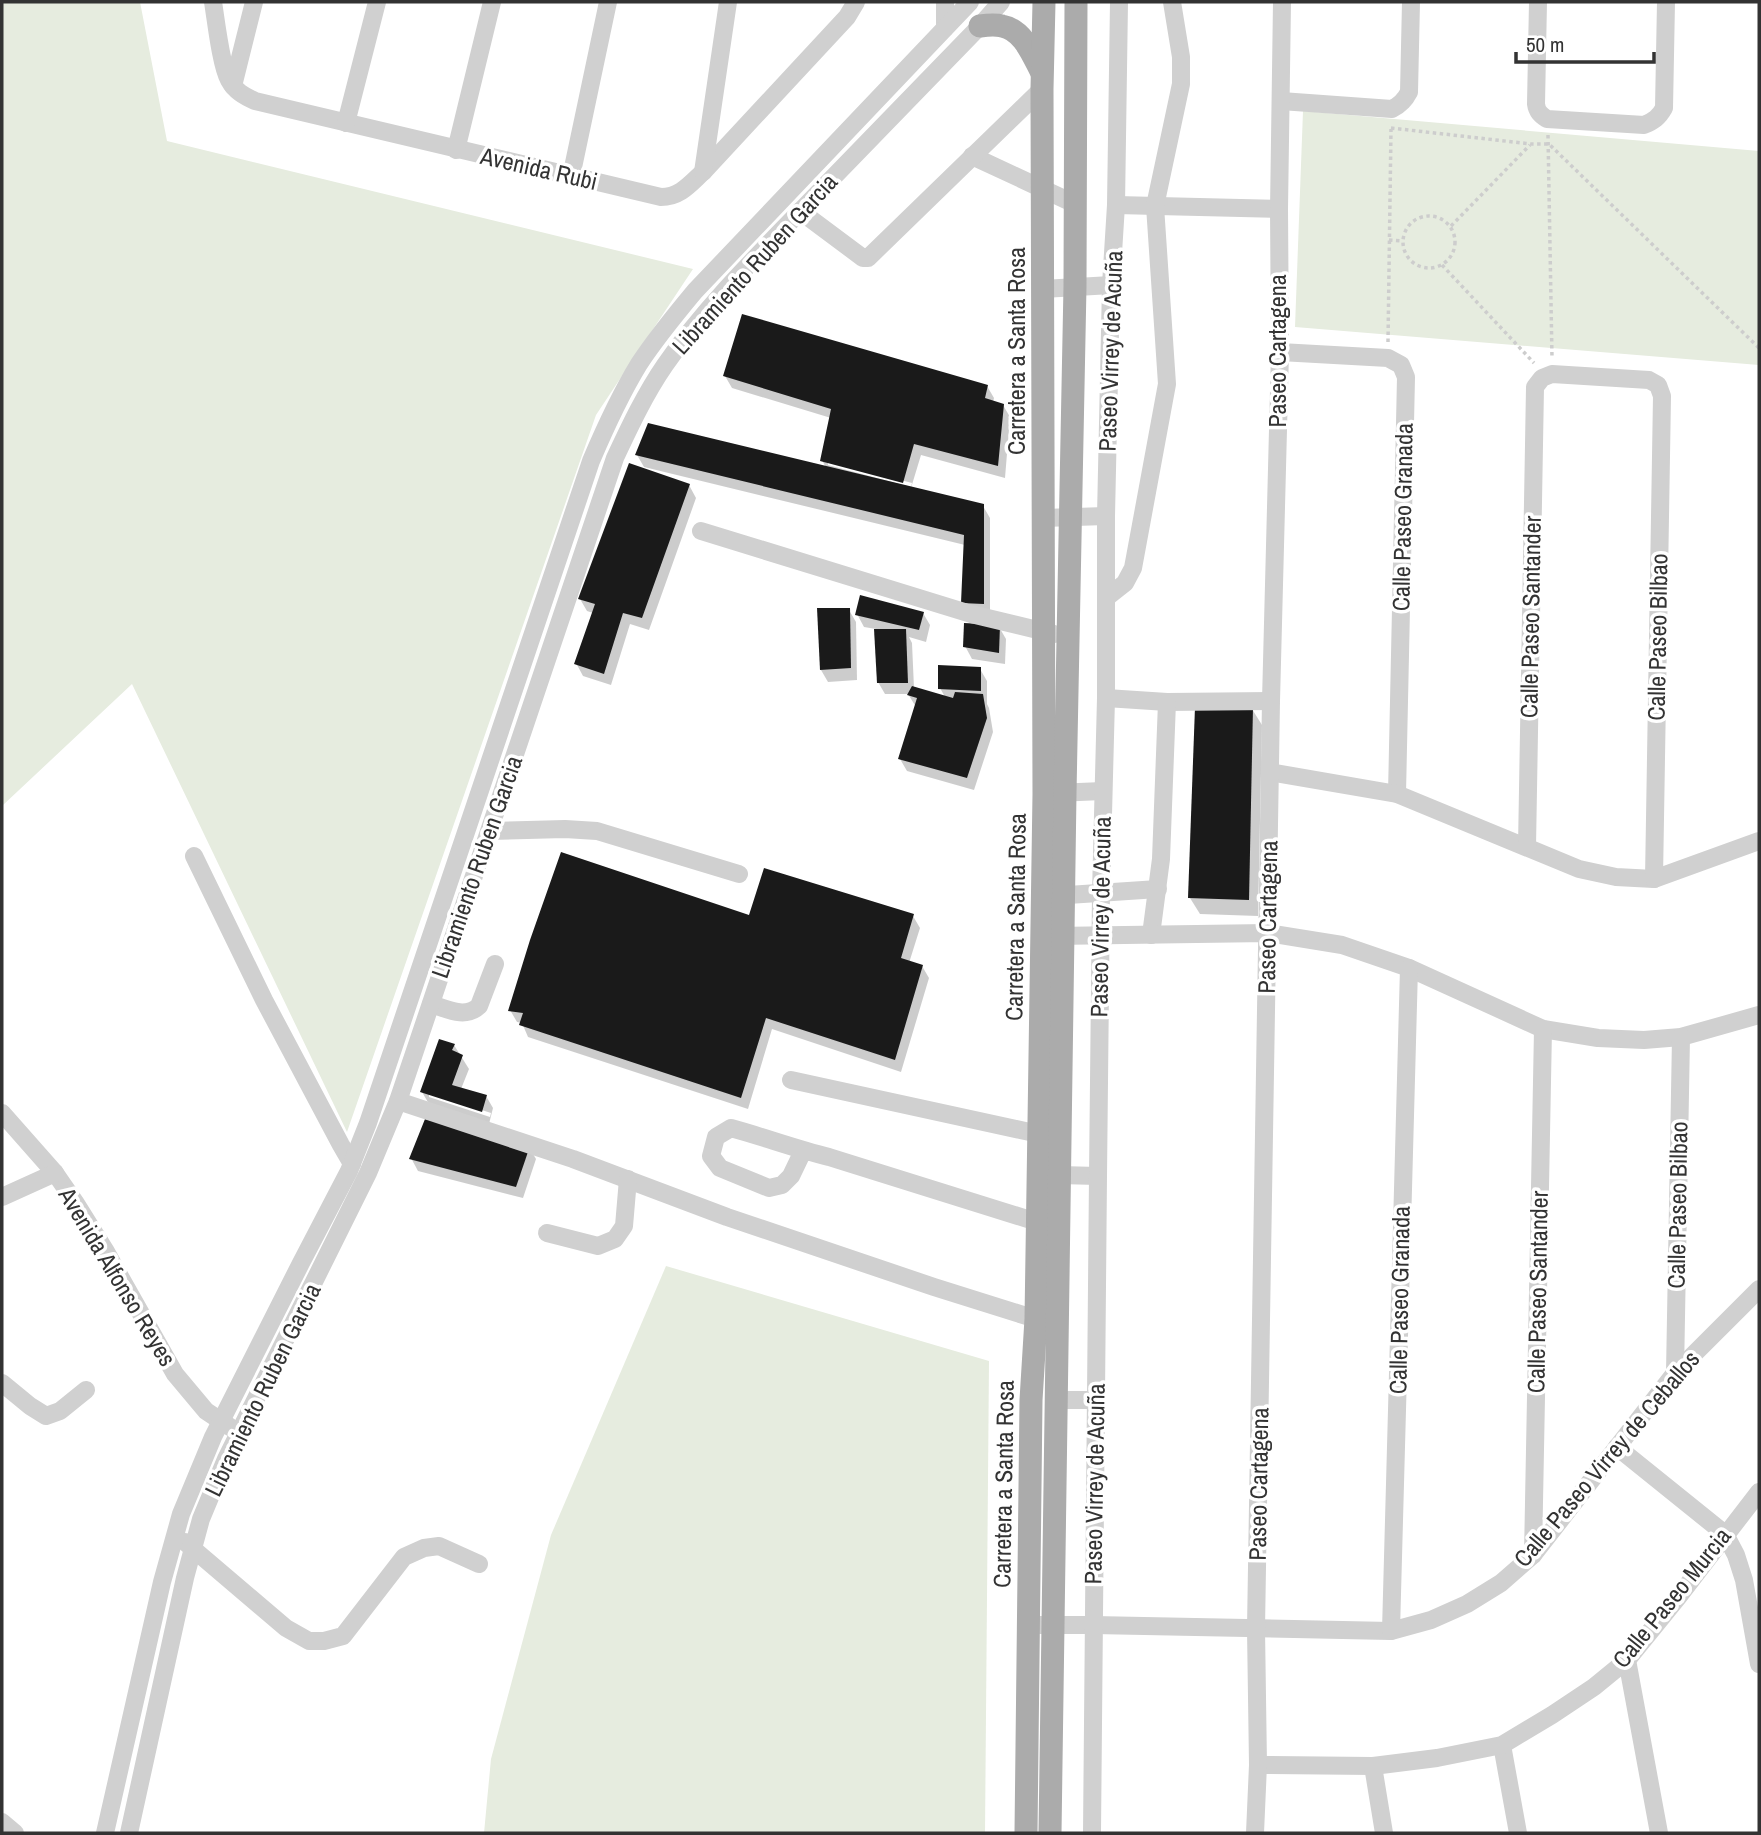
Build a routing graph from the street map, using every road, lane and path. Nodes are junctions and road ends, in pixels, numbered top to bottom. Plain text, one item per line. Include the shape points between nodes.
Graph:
1 (213, 2) edge
2 (254, 2) edge
3 (377, 2) edge
4 (492, 2) edge
5 (608, 2) edge
6 (728, 2) edge
7 (856, 2) edge
8 (945, 2) edge
9 (971, 2) edge
10 (1001, 2) edge
11 (1044, 2) edge
12 (1076, 2) edge
13 (1119, 2) edge
14 (1172, 2) edge
15 (1282, 2) edge
16 (1411, 2) edge
17 (1538, 2) edge
18 (1666, 2) edge
19 (980, 26) junction
20 (945, 28) junction
21 (1042, 81) junction
22 (233, 86) junction
23 (1281, 101) junction
24 (1392, 109) junction
25 (1547, 119) junction
26 (346, 123) junction
27 (1391, 128) junction
28 (1531, 144) junction
29 (1549, 144) junction
30 (456, 149) junction
31 (972, 156) junction
32 (704, 172) junction
33 (571, 177) junction
34 (1043, 191) junction
35 (1075, 204) junction
36 (1116, 205) junction
37 (1155, 206) junction
38 (1279, 209) junction
39 (800, 211) junction
40 (1451, 226) junction
41 (1389, 240) junction
42 (1402, 241) junction
43 (1442, 265) junction
44 (1111, 285) junction
45 (1075, 286) junction
46 (1043, 289) junction
47 (1759, 348) edge
48 (1280, 352) junction
49 (1388, 358) junction
50 (1545, 379) junction
51 (1106, 516) junction
52 (1070, 517) junction
53 (1043, 518) junction
54 (701, 531) dead end
55 (1106, 598) junction
56 (1044, 632) junction
57 (1068, 637) junction
58 (1106, 698) junction
59 (1271, 701) junction
60 (1167, 702) junction
61 (1270, 772) junction
62 (1103, 791) junction
63 (1054, 793) junction
64 (1397, 794) junction
65 (490, 831) junction
66 (1759, 841) edge
67 (1527, 847) junction
68 (194, 856) dead end
69 (738, 874) dead end
70 (1654, 879) junction
71 (1158, 890) junction
72 (1101, 893) junction
73 (1052, 896) junction
74 (1268, 933) junction
75 (1151, 935) junction
76 (1052, 936) junction
77 (1101, 936) junction
78 (495, 964) dead end
79 (1409, 968) junction
80 (431, 1004) junction
81 (1759, 1014) edge
82 (1543, 1029) junction
83 (1681, 1037) junction
84 (791, 1080) dead end
85 (398, 1101) junction
86 (2, 1113) edge
87 (1039, 1134) junction
88 (803, 1150) junction
89 (352, 1164) junction
90 (55, 1173) junction
91 (1059, 1175) junction
92 (1098, 1176) junction
93 (628, 1179) junction
94 (2, 1197) edge
95 (1037, 1222) junction
96 (547, 1233) dead end
97 (1759, 1289) edge
98 (1036, 1319) junction
99 (1675, 1373) junction
100 (2, 1383) edge
101 (86, 1390) dead end
102 (1056, 1400) junction
103 (1097, 1400) junction
104 (221, 1422) junction
105 (240, 1432) junction
106 (1617, 1447) junction
107 (1759, 1492) edge
108 (175, 1532) junction
109 (1725, 1534) junction
110 (193, 1549) junction
111 (1533, 1555) junction
112 (479, 1564) dead end
113 (1027, 1625) junction
114 (1053, 1625) junction
115 (1093, 1625) junction
116 (1256, 1629) junction
117 (1391, 1631) junction
118 (1627, 1660) junction
119 (1759, 1664) edge
120 (1502, 1745) junction
121 (1258, 1765) junction
122 (1374, 1766) junction
123 (2, 1822) edge
124 (15, 1833) edge
125 (105, 1833) edge
126 (129, 1833) edge
127 (1026, 1833) edge
128 (1050, 1833) edge
129 (1092, 1833) edge
130 (1255, 1833) edge
131 (1384, 1833) edge
132 (1518, 1833) edge
133 (1659, 1833) edge

1 - 22 street via 225,73
2 - 22 street
3 - 26 street
4 - 30 street
5 - 33 street
6 - 32 street
7 - 32 street, Avenida Rubi
8 - 20 street
9 - 20 street, Libramiento Ruben Garcia
10 - 19 street, Libramiento Ruben Garcia
11 - 21 main road, Carretera a Santa Rosa
12 - 35 main road, Carretera a Santa Rosa
13 - 36 street, Paseo Virrey de Acuña
14 - 37 street via 1181,84
15 - 23 street, Paseo Cartagena
16 - 24 street via 1409,92
17 - 25 street via 1536,104
18 - 25 street via 1664,108 1659,116 1644,124
19 - 21 main road via 1010,28 1026,42
19 - 39 street, Libramiento Ruben Garcia
20 - 89 street, Libramiento Ruben Garcia via 695,291 638,365 613,411 591,461
21 - 31 street
21 - 34 main road, Carretera a Santa Rosa
22 - 26 street, Avenida Rubi via 255,101
23 - 24 street
23 - 38 street, Paseo Cartagena
24 - 27 path
25 - 29 path
26 - 30 street, Avenida Rubi
27 - 28 path
27 - 41 path
28 - 29 path
28 - 40 path
29 - 47 path
29 - 50 path
30 - 33 street, Avenida Rubi
31 - 34 street
31 - 39 street via 866,259
32 - 33 street, Avenida Rubi via 682,192 668,197
34 - 35 street
34 - 46 main road, Carretera a Santa Rosa
35 - 45 main road, Carretera a Santa Rosa
36 - 37 street
36 - 44 street, Paseo Virrey de Acuña
37 - 38 street
37 - 55 street via 1167,384 1133,568 1125,583
38 - 48 street, Paseo Cartagena
39 - 65 street, Libramiento Ruben Garcia via 680,344 636,415 615,458
40 - 42 path via 1432,215 1421,216 1411,221
40 - 43 path via 1455,248
41 - 42 path
41 - 49 path
42 - 43 path via 1404,252 1420,267
43 - 50 path
44 - 45 street
44 - 51 street, Paseo Virrey de Acuña
45 - 46 street
45 - 52 main road, Carretera a Santa Rosa
46 - 53 main road, Carretera a Santa Rosa
48 - 49 street
48 - 59 street, Paseo Cartagena
49 - 64 street, Calle Paseo Granada via 1401,365 1406,377
50 - 67 street, Calle Paseo Santander
50 - 70 street, Calle Paseo Bilbao via 1649,380 1658,385 1662,396
51 - 52 street
51 - 55 street, Paseo Virrey de Acuña
52 - 53 street
52 - 57 main road, Carretera a Santa Rosa
53 - 56 main road, Carretera a Santa Rosa
54 - 56 street
55 - 58 street, Paseo Virrey de Acuña
56 - 57 street
56 - 63 main road, Carretera a Santa Rosa
57 - 63 main road, Carretera a Santa Rosa
58 - 60 street
58 - 62 street, Paseo Virrey de Acuña
59 - 60 street
59 - 61 street, Paseo Cartagena
60 - 71 street
61 - 64 street
61 - 74 street, Paseo Cartagena
62 - 63 street
62 - 72 street, Paseo Virrey de Acuña
63 - 73 main road, Carretera a Santa Rosa
64 - 67 street
65 - 69 street via 597,831
65 - 80 street, Libramiento Ruben Garcia
66 - 70 street
67 - 70 street via 1579,869
68 - 89 street
71 - 72 street
71 - 75 street
72 - 73 street
72 - 77 street, Paseo Virrey de Acuña
73 - 76 main road, Carretera a Santa Rosa
74 - 75 street
74 - 79 street via 1342,946
74 - 116 street, Paseo Cartagena
75 - 77 street
76 - 77 street
76 - 87 main road, Carretera a Santa Rosa
76 - 91 main road, Carretera a Santa Rosa
77 - 92 street, Paseo Virrey de Acuña
78 - 80 street via 474,1011 466,1014
79 - 82 street
79 - 117 street, Calle Paseo Granada
80 - 85 street, Libramiento Ruben Garcia
81 - 83 street
82 - 83 street via 1598,1038
82 - 111 street, Calle Paseo Santander
83 - 99 street, Calle Paseo Bilbao
84 - 87 street
85 - 93 street
85 - 105 street, Libramiento Ruben Garcia via 356,1199
86 - 90 street, Avenida Alfonso Reyes
87 - 95 main road, Carretera a Santa Rosa
88 - 88 street via 791,1176 782,1185 769,1188 720,1168 711,1156 716,1137 731,1128
88 - 95 street
89 - 104 street, Libramiento Ruben Garcia
90 - 94 street
90 - 104 street, Avenida Alfonso Reyes via 175,1374
91 - 92 street
91 - 102 main road, Carretera a Santa Rosa
92 - 103 street, Paseo Virrey de Acuña
93 - 96 street via 624,1226 615,1239 598,1246
93 - 98 street via 727,1217
95 - 98 main road, Carretera a Santa Rosa
97 - 99 street, Calle Paseo Virrey de Ceballos
98 - 113 main road, Carretera a Santa Rosa
99 - 106 street, Calle Paseo Virrey de Ceballos
100 - 101 street via 46,1416
102 - 103 street
102 - 114 main road, Carretera a Santa Rosa
103 - 115 street, Paseo Virrey de Acuña
104 - 105 street, Avenida Alfonso Reyes
104 - 108 street, Libramiento Ruben Garcia
105 - 110 street, Libramiento Ruben Garcia via 213,1488
106 - 109 street
106 - 111 street, Calle Paseo Virrey de Ceballos
107 - 109 street, Calle Paseo Murcia
108 - 110 street
108 - 125 street, Libramiento Ruben Garcia
109 - 118 street, Calle Paseo Murcia
109 - 119 street via 1744,1580
110 - 112 street via 286,1628 309,1641 343,1636 404,1557 439,1546
110 - 126 street, Libramiento Ruben Garcia
111 - 117 street, Calle Paseo Virrey de Ceballos via 1502,1583 1467,1604
113 - 114 street, Calle Paseo Virrey de Ceballos
113 - 127 main road, Carretera a Santa Rosa
114 - 115 street, Calle Paseo Virrey de Ceballos
114 - 128 main road, Carretera a Santa Rosa
115 - 116 street, Calle Paseo Virrey de Ceballos
115 - 129 street, Paseo Virrey de Acuña
116 - 117 street, Calle Paseo Virrey de Ceballos
116 - 121 street, Paseo Cartagena
118 - 120 street, Calle Paseo Murcia via 1594,1687
118 - 133 street
120 - 122 street, Calle Paseo Murcia
120 - 132 street
121 - 122 street, Calle Paseo Murcia
121 - 130 street, Paseo Cartagena
122 - 131 street
123 - 124 street

